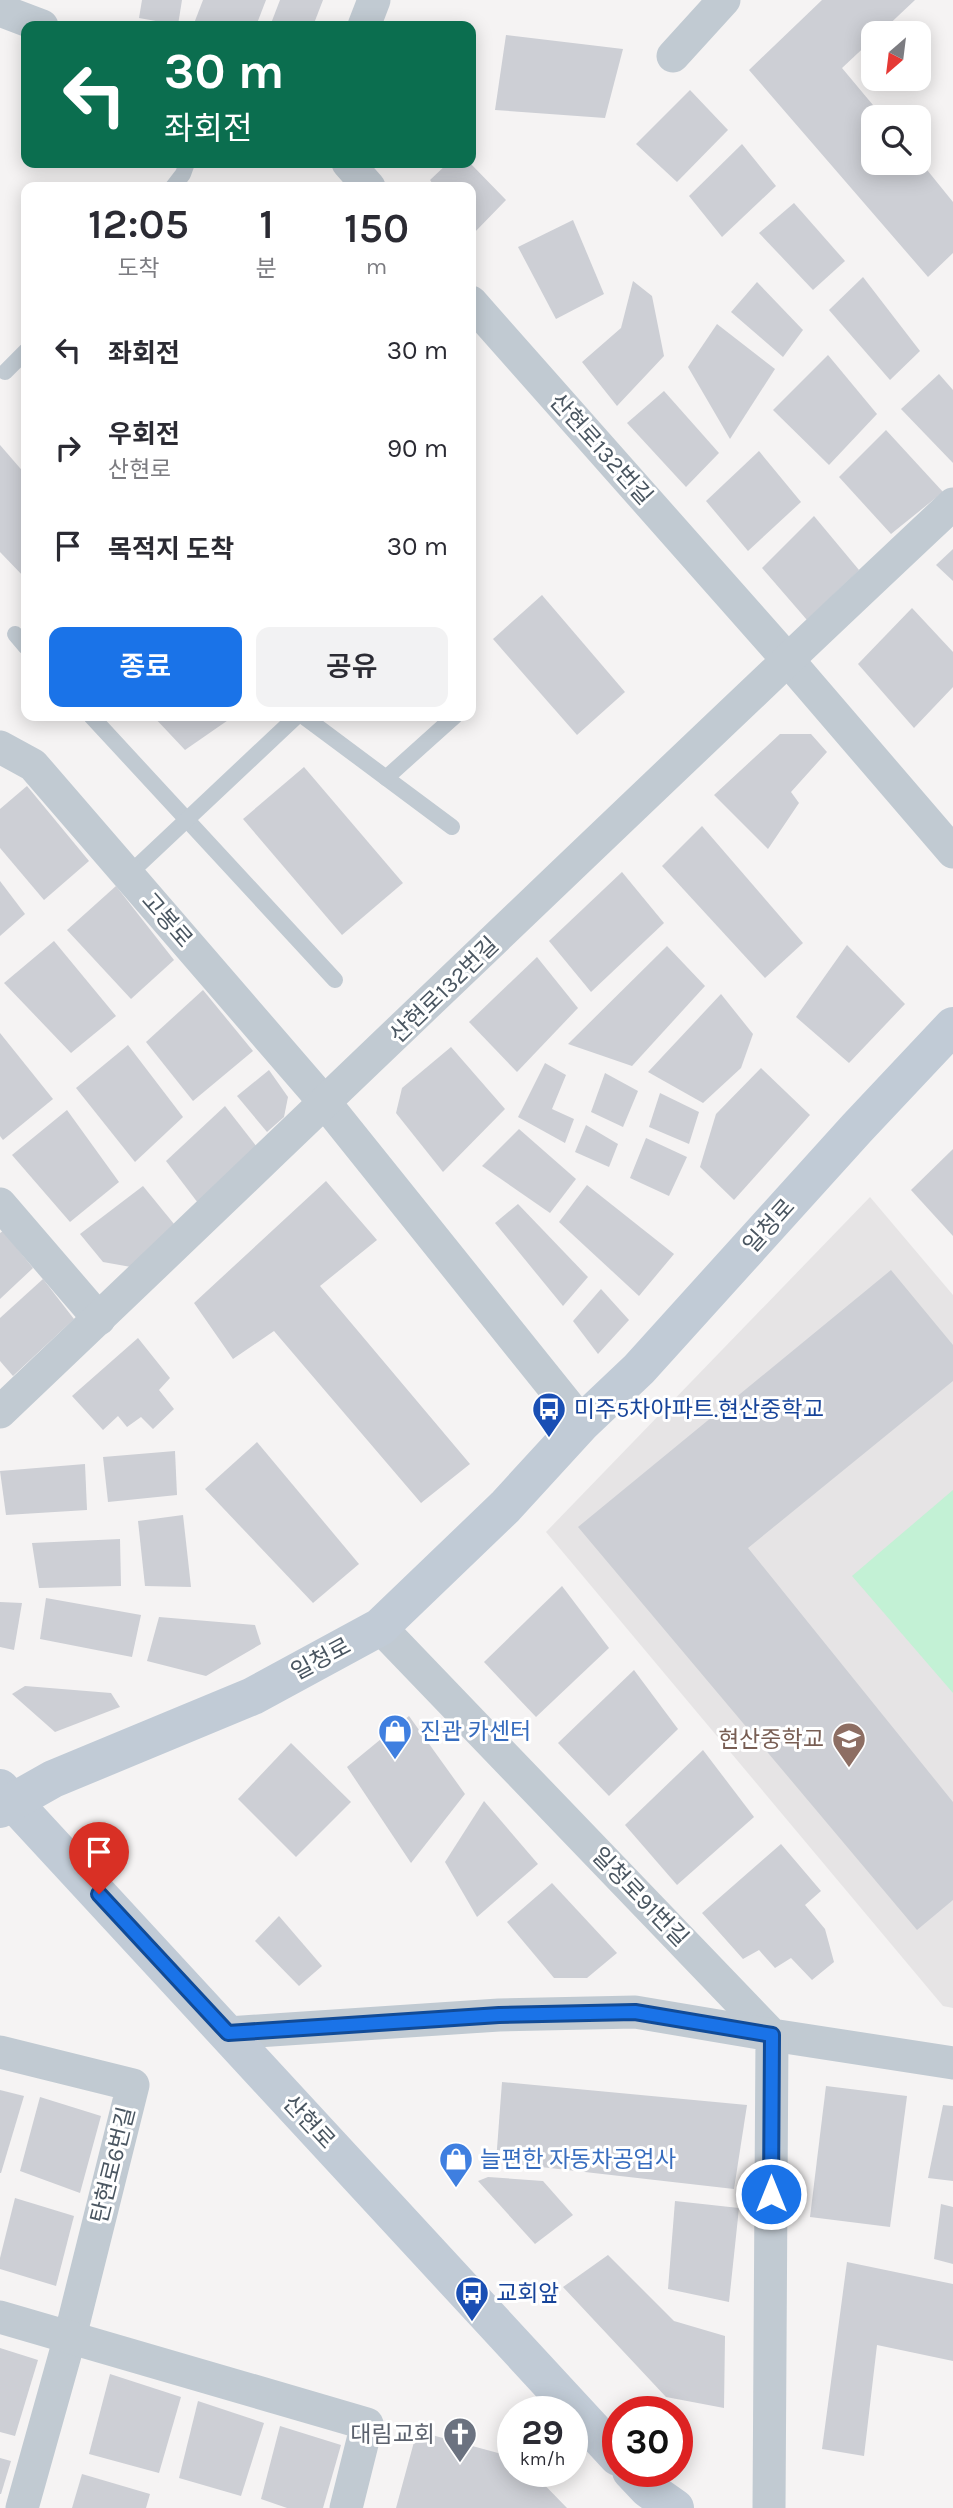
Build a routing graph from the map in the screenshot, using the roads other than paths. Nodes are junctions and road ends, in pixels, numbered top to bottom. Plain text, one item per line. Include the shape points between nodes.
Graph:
1 (374, 0) edge
2 (724, 0) edge
3 (0, 10) edge
4 (29, 21) edge
5 (366, 21) edge
6 (673, 56) dead end
7 (352, 168) edge
8 (365, 182) edge
9 (476, 308) edge
10 (21, 356) edge
11 (5, 372) dead end
12 (953, 504) edge
13 (787, 659) junction
14 (95, 721) edge
15 (292, 721) edge
16 (310, 721) edge
17 (449, 721) edge
18 (0, 747) edge
19 (386, 778) junction
20 (187, 819) junction
21 (452, 827) dead end
22 (953, 852) edge
23 (128, 875) junction
24 (335, 980) dead end
25 (953, 1026) edge
26 (326, 1104) junction
27 (0, 1204) edge
28 (99, 1319) junction
29 (0, 1412) edge
30 (582, 1423) junction
31 (380, 1627) junction
32 (4, 1800) edge
33 (228, 2033) junction
34 (772, 2035) junction
35 (0, 2052) edge
36 (953, 2063) edge
37 (0, 2317) edge
38 (71, 2337) junction
39 (602, 2440) edge
40 (646, 2487) edge
41 (22, 2508) edge
42 (346, 2508) edge
43 (676, 2508) edge
44 (769, 2508) edge

1 - 5 street
2 - 6 street
3 - 4 street
7 - 8 street
9 - 13 street, 산현로132번길
10 - 11 lane
12 - 13 street, 산현로132번길
13 - 22 street
13 - 26 street, 산현로132번길
14 - 20 lane
15 - 20 lane
16 - 19 lane
17 - 19 lane
18 - 23 street, 고봉로 via 33,765
19 - 21 lane
20 - 23 lane
20 - 24 lane
23 - 26 street, 고봉로
25 - 30 street, 일청로 via 639,1369
26 - 28 street, 산현로132번길
26 - 30 street
27 - 28 street
28 - 29 street, 산현로132번길
30 - 31 street, 일청로 via 505,1507
31 - 32 street, 일청로 via 253,1696
31 - 34 street, 일청로91번길
32 - 33 street, 산현로
33 - 34 street via 499,2015 635,2012
33 - 39 street, 산현로
34 - 36 street
34 - 44 street
35 - 38 street, 탄현로6번길 via 133,2085
37 - 38 street
38 - 41 street, 탄현로6번길
38 - 42 street via 367,2424
40 - 43 street

